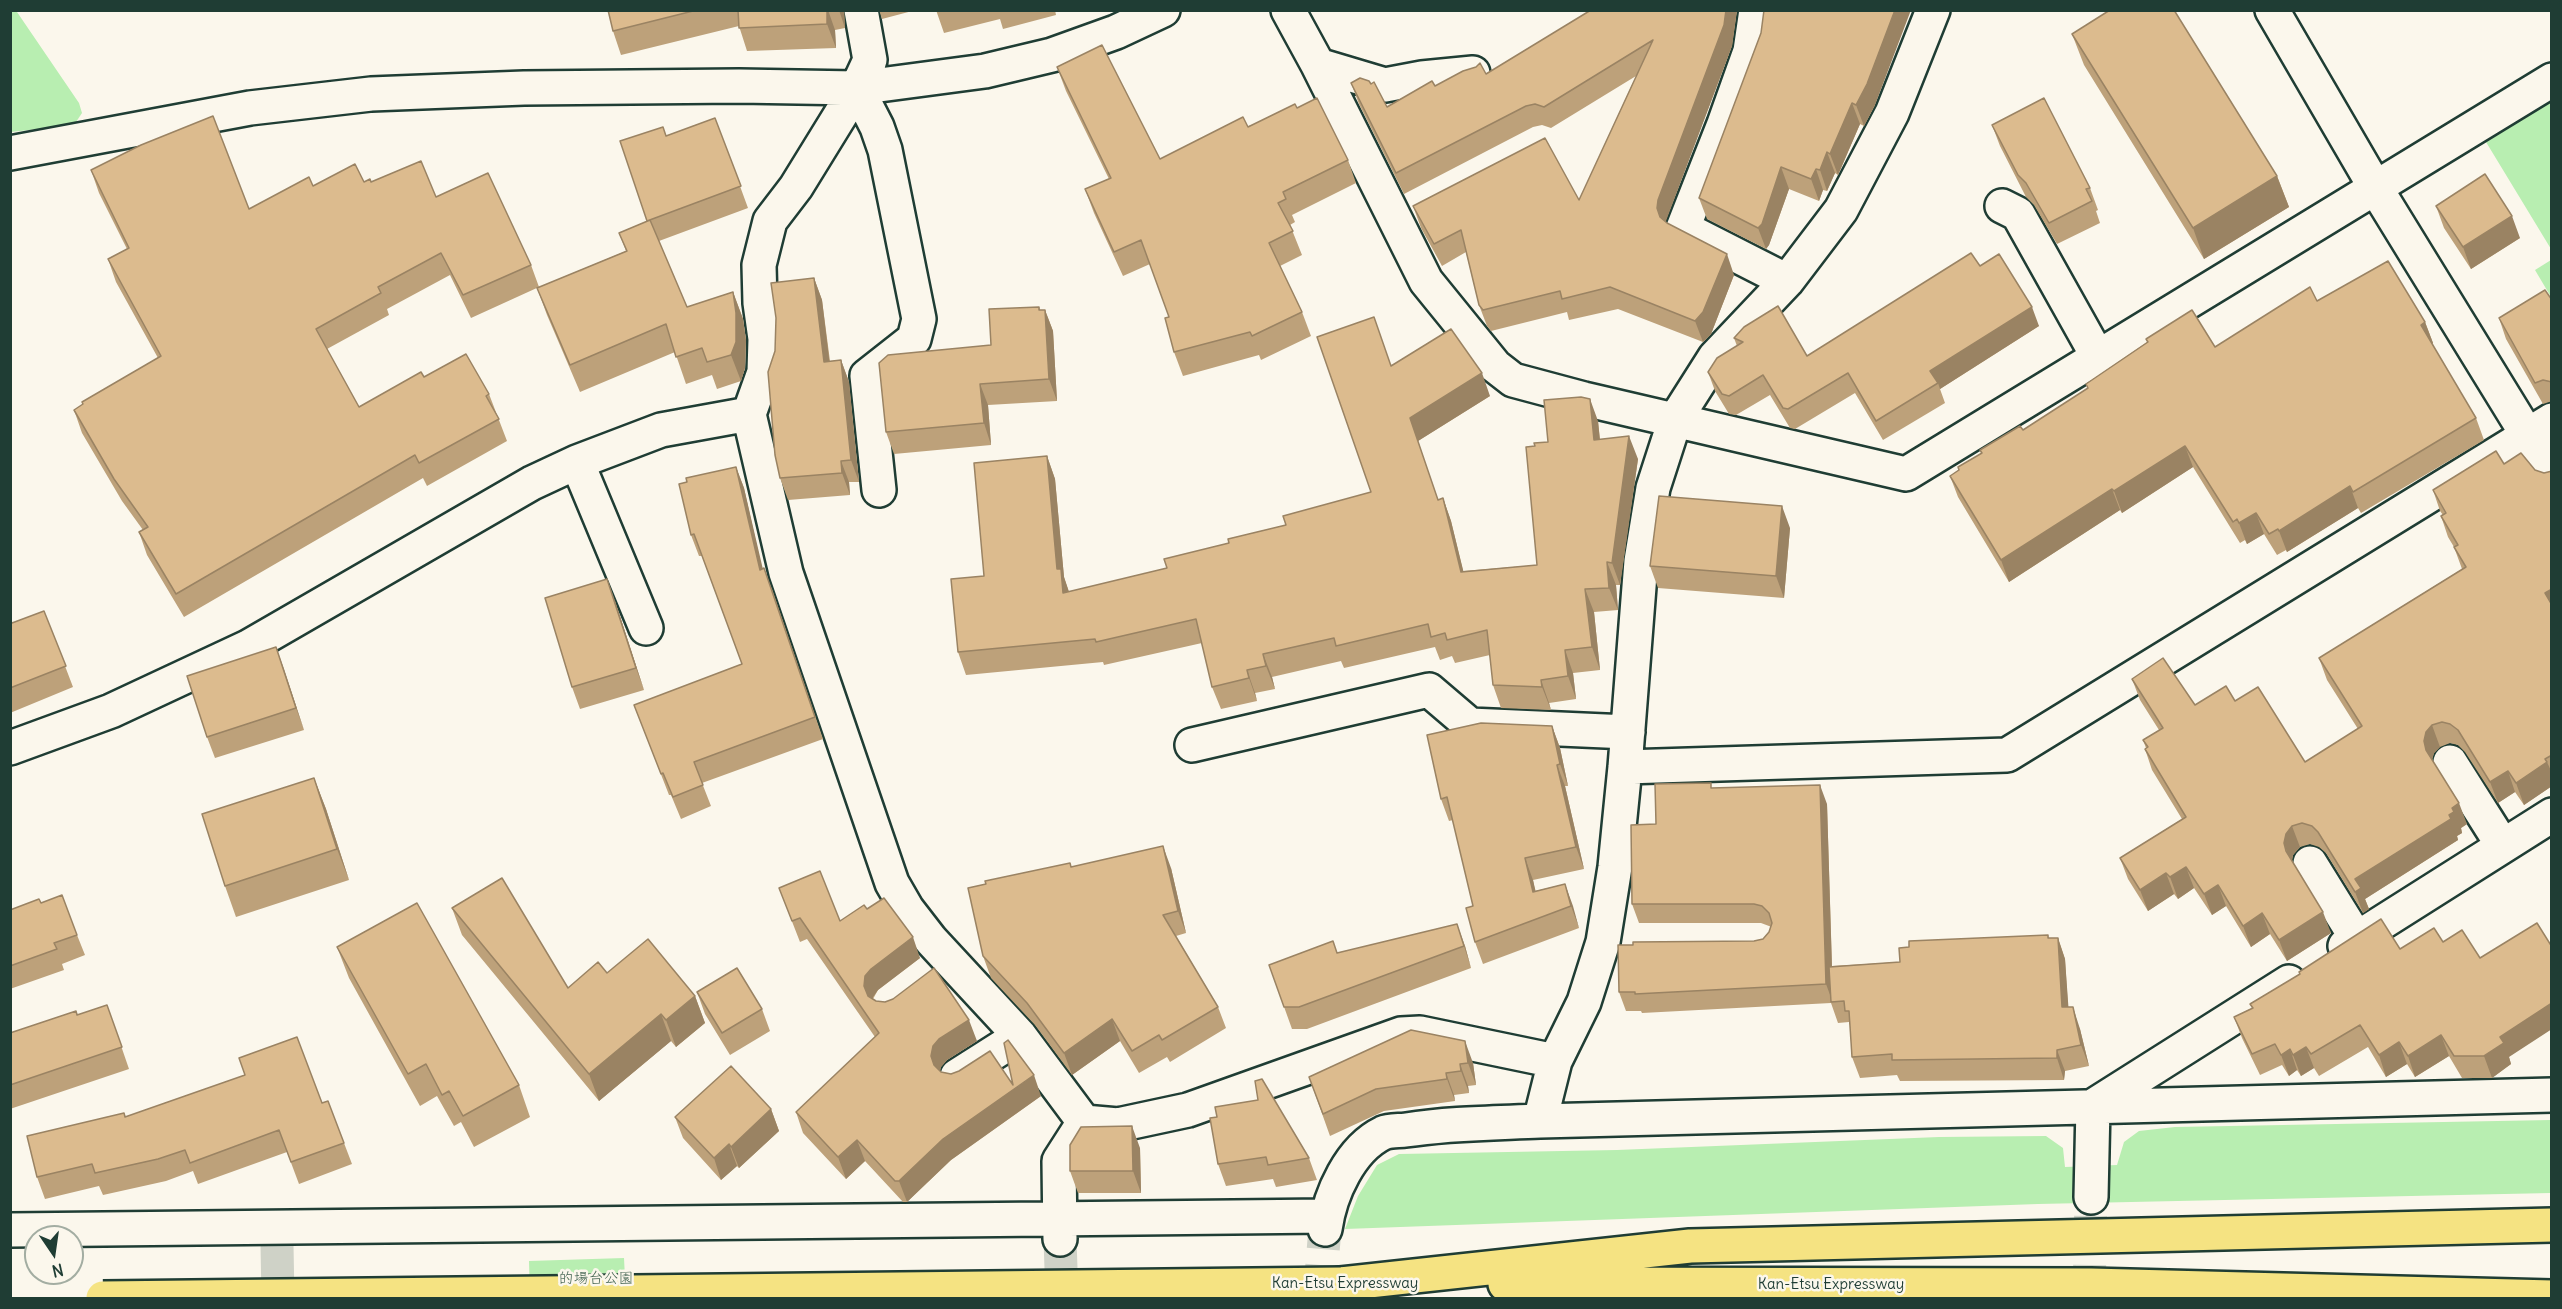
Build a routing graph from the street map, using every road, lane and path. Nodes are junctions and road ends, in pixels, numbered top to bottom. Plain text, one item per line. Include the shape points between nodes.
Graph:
1 (861, 10) edge
2 (1162, 10) edge
3 (1288, 10) edge
4 (1756, 10) edge
5 (1933, 10) edge
6 (2272, 10) edge
7 (1318, 65) junction
8 (1473, 73) edge
9 (2552, 80) edge
10 (857, 88) junction
11 (10, 153) edge
12 (2375, 187) junction
13 (1427, 204) edge
14 (2002, 206) dead end
15 (1395, 220) junction
16 (1787, 281) junction
17 (2098, 357) junction
18 (749, 414) junction
19 (1675, 420) junction
20 (2539, 428) edge
21 (577, 462) junction
22 (2552, 475) edge
23 (879, 490) dead end
24 (646, 628) dead end
25 (1628, 732) junction
26 (1192, 745) dead end
27 (10, 748) edge
28 (2450, 762) dead end
29 (1625, 766) junction
30 (2552, 815) edge
31 (2503, 846) junction
32 (2310, 863) dead end
33 (2357, 939) junction
34 (1603, 942) junction
35 (1637, 942) edge
36 (1020, 1036) junction
37 (1555, 1061) junction
38 (957, 1076) edge
39 (2552, 1095) edge
40 (2094, 1106) junction
41 (1540, 1121) junction
42 (1084, 1122) junction
43 (2091, 1197) tunnel mouth
44 (2552, 1225) edge
45 (1059, 1228) junction
46 (10, 1230) edge
47 (1341, 1284) junction
48 (2552, 1296) edge
49 (103, 1299) edge

1 - 10 street via 870,60
2 - 10 street via 1116,32 1040,57 985,71
3 - 7 street
4 - 16 street via 1750,51 1683,228
5 - 16 street via 1892,113 1841,210
6 - 12 street
7 - 8 street via 1385,85
7 - 15 street
9 - 12 street
10 - 11 street via 524,87 371,94 250,108
10 - 18 street via 796,187 770,221 759,265 764,372
10 - 23 street via 885,150 919,320 914,339 867,376
12 - 17 street
12 - 20 street
13 - 15 street
14 - 17 street via 2018,214
15 - 19 street via 1426,281 1496,366 1513,380
16 - 19 street via 1716,357
17 - 19 street via 1906,474
18 - 21 street via 661,430
18 - 36 street via 786,573 892,883 936,969
19 - 25 street via 1653,488 1641,561
20 - 22 street
20 - 29 street via 2007,755
21 - 24 street
21 - 27 street via 532,483 248,647 111,711
25 - 26 street via 1470,724 1429,690
25 - 29 street
28 - 31 street
29 - 34 street
30 - 31 street
31 - 33 street
32 - 33 street
33 - 40 street
34 - 35 street
34 - 37 street via 1584,1002
36 - 38 street
36 - 42 street
37 - 41 street
37 - 42 street via 1420,1033 1401,1034 1188,1110 1118,1125
39 - 40 street
40 - 41 street
40 - 43 street
41 - 45 street via 1421,1127 1384,1133 1362,1149 1345,1171 1326,1222
42 - 45 street via 1059,1161
44 - 47 highway via 1690,1245
45 - 46 street via 277,1236
47 - 48 highway, Kan-Etsu Expressway via 2091,1285
47 - 49 highway, Kan-Etsu Expressway, bridge

